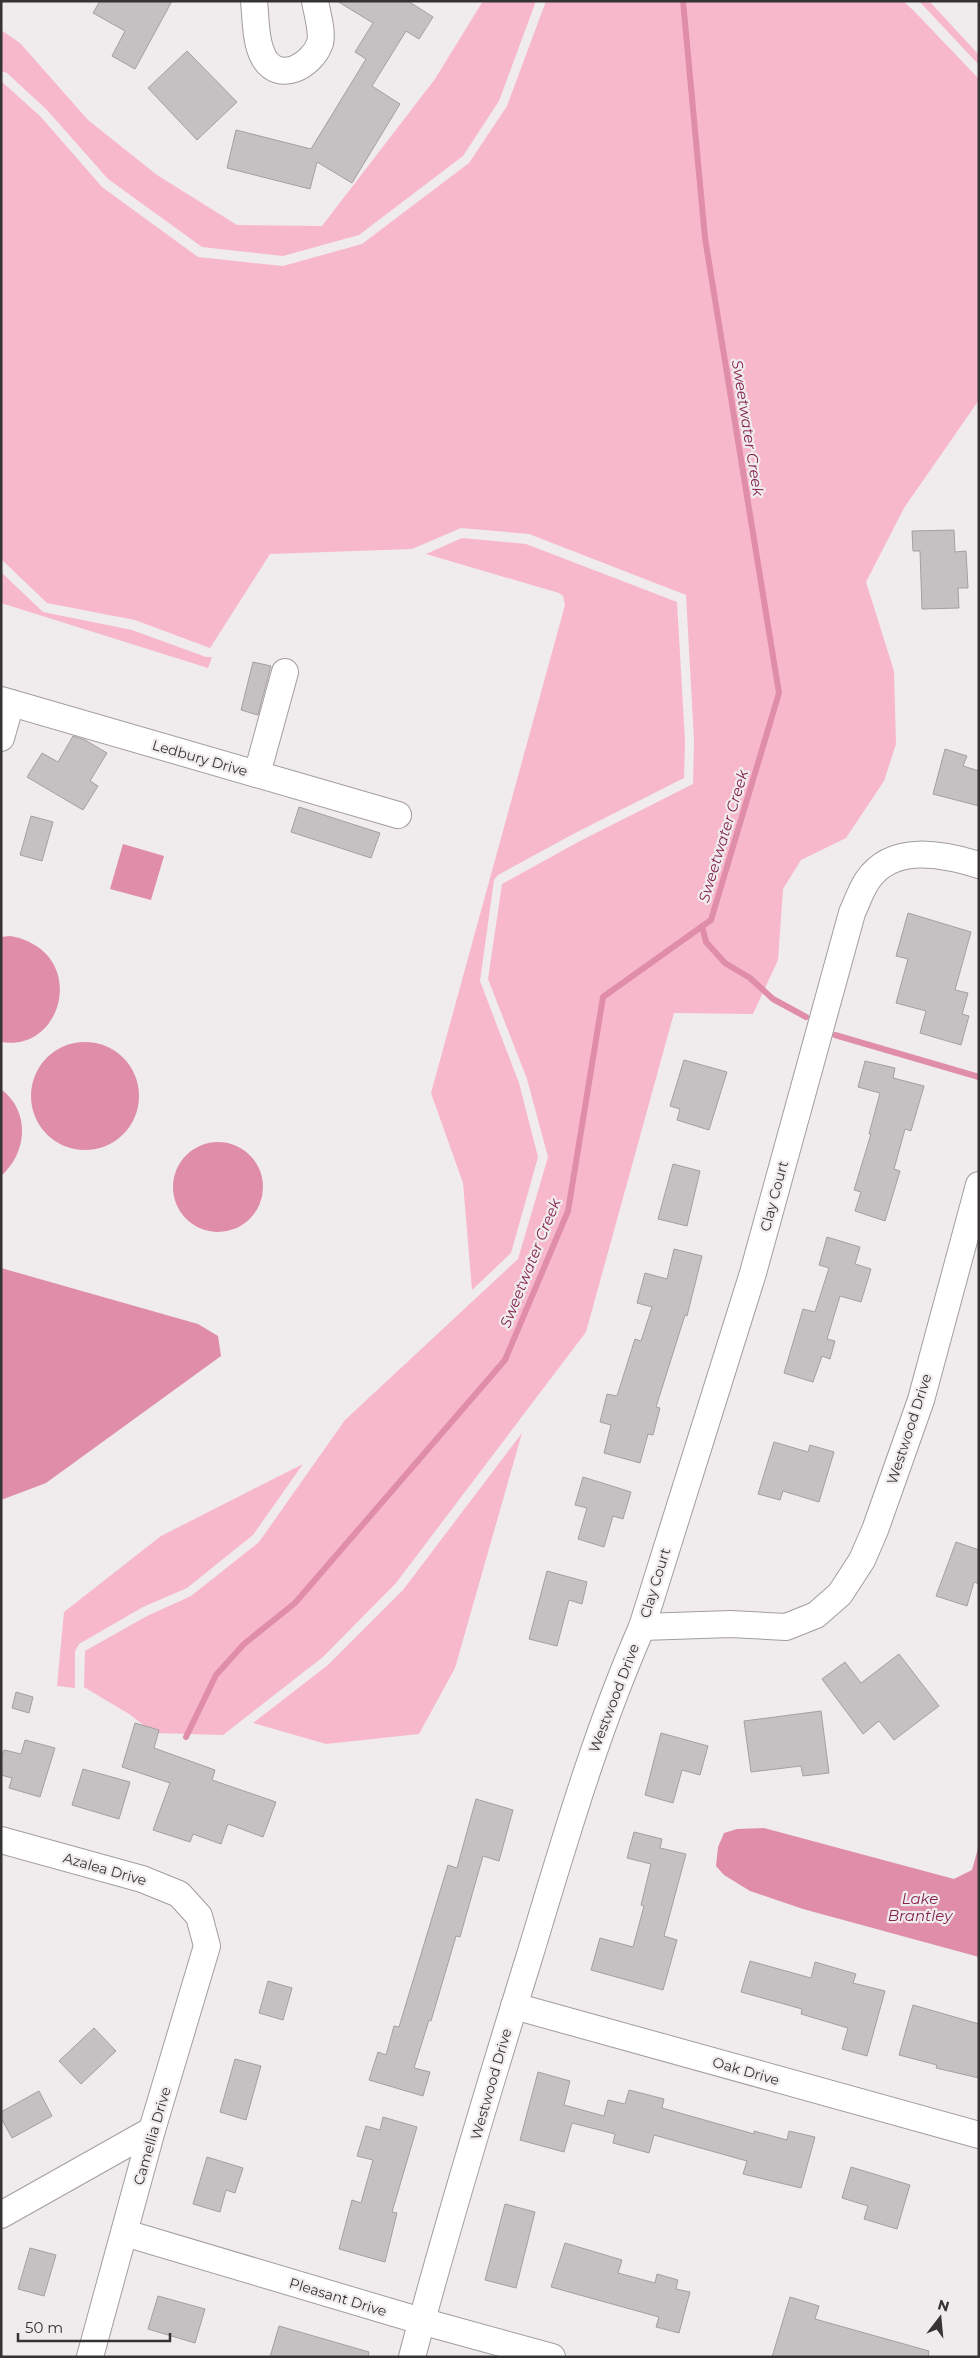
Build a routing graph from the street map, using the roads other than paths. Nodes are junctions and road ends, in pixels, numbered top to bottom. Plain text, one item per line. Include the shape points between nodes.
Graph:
1 (254, 1) edge
2 (315, 1) edge
3 (285, 672) dead end
4 (6, 702) edge
5 (1, 738) edge
6 (257, 774) junction
7 (398, 815) dead end
8 (979, 865) edge
9 (979, 1184) edge
10 (642, 1627) junction
11 (1, 1840) edge
12 (199, 1916) joint
13 (514, 2006) junction
14 (152, 2130) junction
15 (979, 2136) edge
16 (1, 2214) edge
17 (125, 2234) junction
18 (421, 2321) junction
19 (90, 2357) edge
20 (412, 2357) edge
21 (552, 2357) edge

1 - 2 street via 259,49 265,61 279,70 299,69 312,59 321,41
3 - 6 street
4 - 5 street
4 - 6 street, Ledbury Drive
6 - 7 street, Ledbury Drive
8 - 10 street, Clay Court via 950,856 918,854 887,862 868,880 852,913 753,1274
9 - 10 street, Westwood Drive via 921,1400 875,1530 862,1560 840,1594 816,1615 786,1627 731,1624
10 - 13 street, Westwood Drive via 588,1766
11 - 12 street, Azalea Drive via 142,1879 179,1894
12 - 14 street, Camellia Drive via 207,1946
13 - 15 street, Oak Drive
13 - 18 street, Westwood Drive
14 - 16 street
14 - 17 street, Camellia Drive
17 - 18 street, Pleasant Drive
17 - 19 street, Camellia Drive
18 - 20 street, Westwood Drive
18 - 21 street, Pleasant Drive

